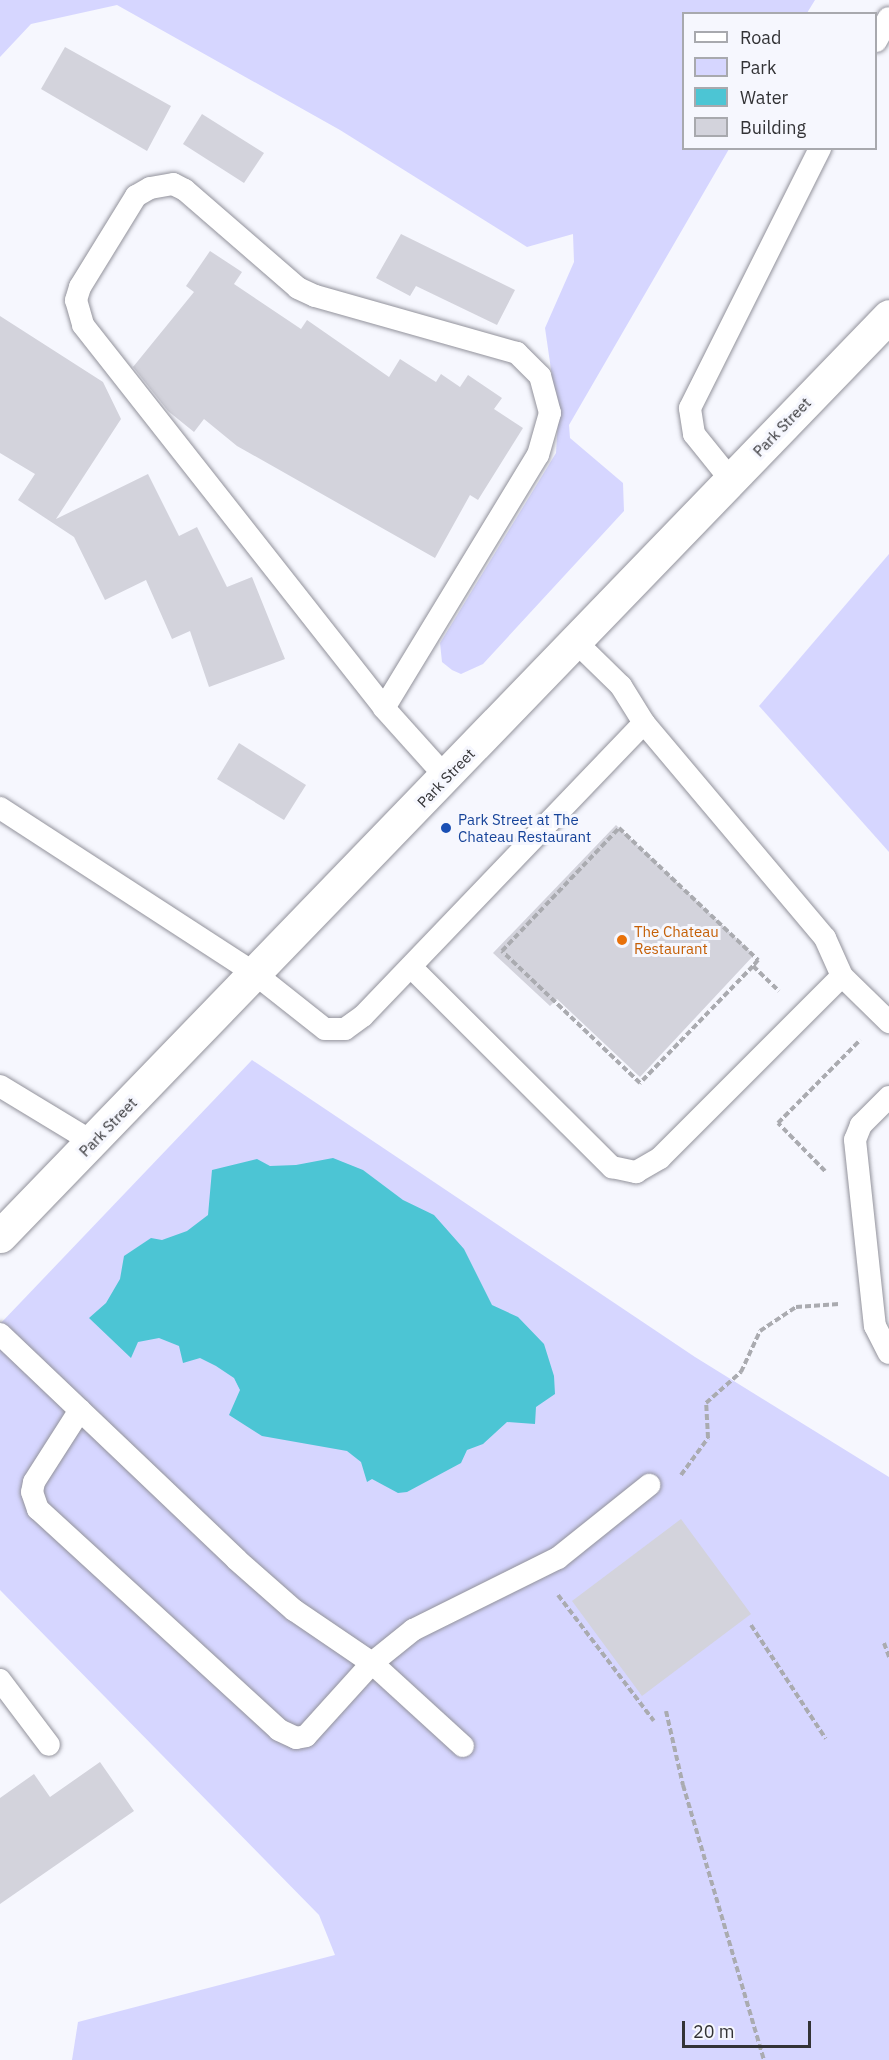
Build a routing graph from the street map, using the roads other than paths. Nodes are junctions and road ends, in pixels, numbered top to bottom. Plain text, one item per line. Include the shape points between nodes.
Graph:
1 (889, 18) edge
2 (877, 39) edge
3 (819, 150) edge
4 (889, 316) edge
5 (730, 480) junction
6 (577, 643) junction
7 (384, 708) junction
8 (645, 723) junction
9 (446, 777) junction
10 (0, 808) edge
11 (411, 967) junction
12 (254, 973) junction
13 (842, 976) junction
14 (889, 1022) edge
15 (0, 1086) edge
16 (889, 1097) edge
17 (94, 1143) junction
18 (0, 1236) edge
19 (0, 1334) edge
20 (885, 1349) edge
21 (80, 1410) junction
22 (649, 1485) dead end
23 (372, 1663) junction
24 (0, 1680) edge
25 (50, 1745) dead end
26 (463, 1746) dead end

1 - 2 lane
3 - 5 lane via 690,408 694,434
4 - 5 main road, Park Street
5 - 6 main road, Park Street
6 - 8 lane via 621,686
6 - 9 main road, Park Street
7 - 7 lane via 83,325 76,300 80,287 136,196 150,188 173,184 185,190 298,288 517,352 540,376 550,413 538,455
7 - 9 lane
8 - 11 lane
8 - 13 lane via 825,938
9 - 12 main road, Park Street
10 - 12 lane
11 - 12 lane via 353,1025 336,1030 325,1029
11 - 13 lane via 612,1167 624,1172 636,1172 660,1158
12 - 17 main road, Park Street
13 - 14 lane
15 - 17 lane
16 - 20 lane via 856,1134 875,1326
17 - 18 main road, Park Street
19 - 21 lane
21 - 23 lane via 294,1610
21 - 23 lane via 34,1482 38,1509 279,1730 296,1738 311,1732
22 - 23 lane via 558,1558 413,1630
23 - 26 lane
24 - 25 lane

